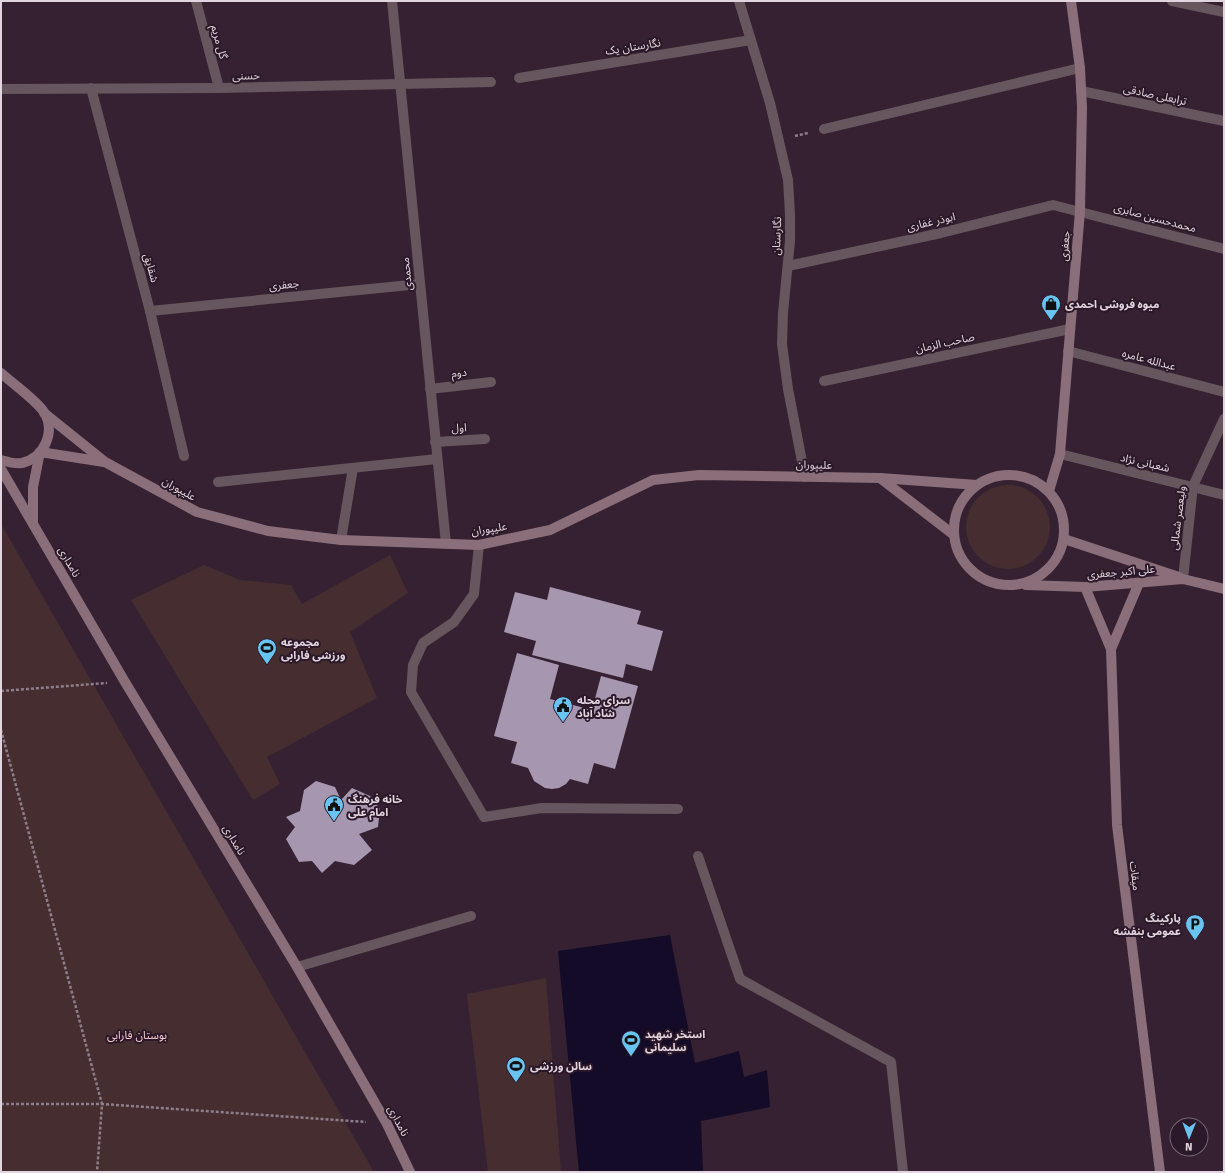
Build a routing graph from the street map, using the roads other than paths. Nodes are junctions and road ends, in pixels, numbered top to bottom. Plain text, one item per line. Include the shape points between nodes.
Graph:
1 (196, 1) edge
2 (392, 1) edge
3 (739, 1) edge
4 (1071, 1) edge
5 (1172, 1) edge
6 (1224, 12) edge
7 (751, 40) junction
8 (1080, 68) junction
9 (519, 78) dead end
10 (491, 82) dead end
11 (400, 84) junction
12 (91, 88) junction
13 (219, 88) junction
14 (1, 89) edge
15 (1081, 91) junction
16 (1224, 121) edge
17 (824, 129) road end
18 (1080, 211) junction
19 (1224, 249) edge
20 (788, 266) junction
21 (420, 284) junction
22 (150, 311) junction
23 (1070, 329) junction
24 (1068, 351) junction
25 (1, 373) edge
26 (824, 381) dead end
27 (491, 382) dead end
28 (430, 389) junction
29 (1224, 392) edge
30 (44, 413) junction
31 (1224, 419) edge
32 (485, 439) dead end
33 (435, 442) junction
34 (40, 452) junction
35 (1060, 454) junction
36 (184, 456) dead end
37 (437, 459) junction
38 (1, 460) edge
39 (104, 462) junction
40 (1, 468) edge
41 (353, 468) junction
42 (805, 477) junction
43 (880, 478) junction
44 (218, 482) dead end
45 (977, 485) junction
46 (1193, 486) junction
47 (1049, 491) junction
48 (1224, 495) edge
49 (33, 523) junction
50 (954, 535) junction
51 (1064, 539) junction
52 (341, 540) junction
53 (446, 544) junction
54 (479, 545) junction
55 (1183, 579) junction
56 (1139, 582) junction
57 (1018, 585) junction
58 (1085, 587) junction
59 (1224, 589) edge
60 (1112, 648) junction
61 (678, 809) dead end
62 (698, 856) dead end
63 (471, 916) dead end
64 (297, 967) junction
65 (410, 1172) edge
66 (903, 1172) edge
67 (1160, 1172) edge

1 - 13 street, گل مریم
2 - 11 street, محمدی
3 - 7 street, نگارستان
4 - 8 street, جعفری
5 - 6 street
7 - 9 street, نگارستان یک
7 - 20 street, نگارستان via 770,103 788,180
8 - 15 street, جعفری
8 - 17 street
10 - 11 street, حسنی
11 - 13 street, حسنی
11 - 21 street, محمدی
12 - 13 street, حسنی
12 - 14 street, حسنی
12 - 22 street, شقایق
15 - 16 street, ترابعلی صادقی
15 - 18 street, جعفری
18 - 19 street, محمدحسین صابری
18 - 20 street, ابوذر غفاری via 1053,205
18 - 23 street, جعفری
20 - 42 street, نگارستان via 783,313 784,363
21 - 22 street, جعفری
21 - 28 street, محمدی
22 - 36 street, شقایق
23 - 24 street, جعفری
23 - 26 street, صاحب الزمان
24 - 29 street, عبدالله عامره
24 - 35 street, جعفری
25 - 30 street
27 - 28 street, دوم
28 - 33 street, محمدی
30 - 34 street via 49,433
30 - 39 street
31 - 46 street, ولیعصر شمالی
32 - 33 street, اول
33 - 37 street, محمدی
34 - 38 street via 32,459 22,462 11,463
34 - 39 street
34 - 49 street via 33,488
35 - 46 street, شعبانی نژاد
35 - 47 street, جعفری
37 - 41 street
37 - 53 street, محمدی
39 - 52 street, علیپوران via 197,512 268,531
40 - 49 street, نامداری
41 - 44 street
41 - 52 street
42 - 43 street, علیپوران
42 - 54 street, علیپوران via 699,475 653,480 550,530
43 - 45 street, علیپوران
43 - 50 street
45 - 47 street via 995,476 1014,475 1033,480
45 - 50 street via 963,498 955,516
46 - 48 street, شعبانی نژاد
46 - 55 street, ولیعصر شمالی
47 - 51 street via 1061,510
49 - 64 street, نامداری via 125,682
50 - 57 street via 958,553 968,568 982,579 999,585
51 - 55 street
51 - 57 street via 1059,556 1048,570 1034,580
52 - 53 street, علیپوران
53 - 54 street, علیپوران
54 - 61 street via 474,594 454,622 423,643 413,664 411,692 484,817 542,808
55 - 56 street, علی اکبر جعفری
55 - 59 street, علی اکبر جعفری
56 - 58 street, علی اکبر جعفری
56 - 60 street
57 - 58 street, علی اکبر جعفری
58 - 60 street, میقات
60 - 67 street, میقات via 1117,825
62 - 66 street via 740,979 891,1062
63 - 64 street
64 - 65 street, نامداری via 387,1124

